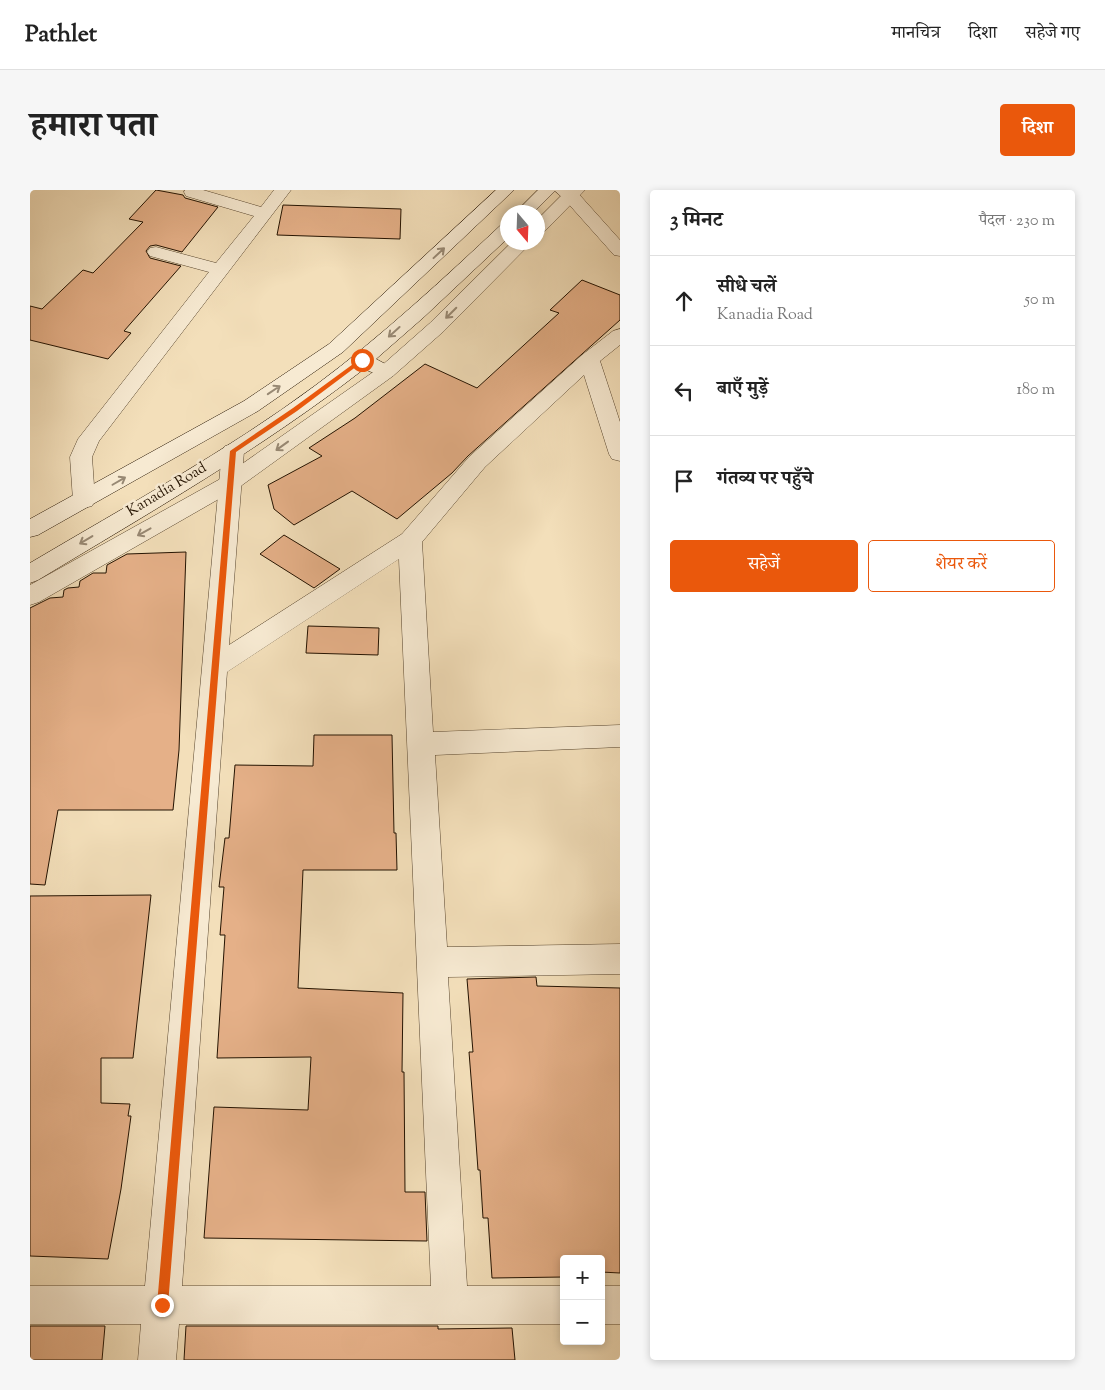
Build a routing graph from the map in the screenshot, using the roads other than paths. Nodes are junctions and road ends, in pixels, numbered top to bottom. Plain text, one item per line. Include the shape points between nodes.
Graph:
1 (283, 190) edge
2 (506, 190) edge
3 (548, 190) edge
4 (192, 192) dead end
5 (570, 192) edge
6 (532, 205) edge
7 (265, 214) junction
8 (545, 220) edge
9 (500, 236) edge
10 (515, 250) edge
11 (620, 251) edge
12 (156, 252) dead end
13 (221, 270) junction
14 (453, 280) junction
15 (476, 288) junction
16 (620, 335) edge
17 (589, 359) junction
18 (362, 360) junction
19 (386, 372) junction
20 (295, 410) junction
21 (314, 422) junction
22 (233, 451) junction
23 (620, 454) edge
24 (230, 483) junction
25 (84, 500) junction
26 (30, 529) edge
27 (410, 540) junction
28 (30, 574) edge
29 (30, 596) edge
30 (214, 668) junction
31 (620, 736) edge
32 (421, 744) junction
33 (620, 959) edge
34 (432, 962) junction
35 (560, 1304) edge
36 (605, 1304) edge
37 (620, 1304) edge
38 (30, 1305) edge
39 (162, 1305) junction
40 (450, 1305) junction
41 (157, 1360) edge

1 - 7 street
25 -> 2 street, Kanadia Road via 251,406 336,348
3 - 6 street
4 - 7 street
5 - 8 street
5 - 11 street
7 - 13 street
9 - 14 street, Kanadia Road
10 - 15 street
12 - 13 street
13 - 25 street via 89,440 81,457
14 - 15 street
14 -> 18 street, Kanadia Road
15 -> 19 street
16 - 17 street
17 - 23 street
17 - 27 street via 477,462
18 - 19 street
18 - 20 street, Kanadia Road
19 - 21 street
20 - 21 street
20 - 22 street, Kanadia Road
21 -> 24 street
22 - 24 street
22 -> 28 street, Kanadia Road
24 -> 29 street
24 - 30 street
25 - 26 street, Kanadia Road
27 - 30 street
27 - 32 street
30 - 39 street
31 - 32 street
32 - 34 street
33 - 34 street
34 - 40 street
35 - 40 street
36 - 37 street
38 - 39 street
39 - 40 street
39 - 41 street

